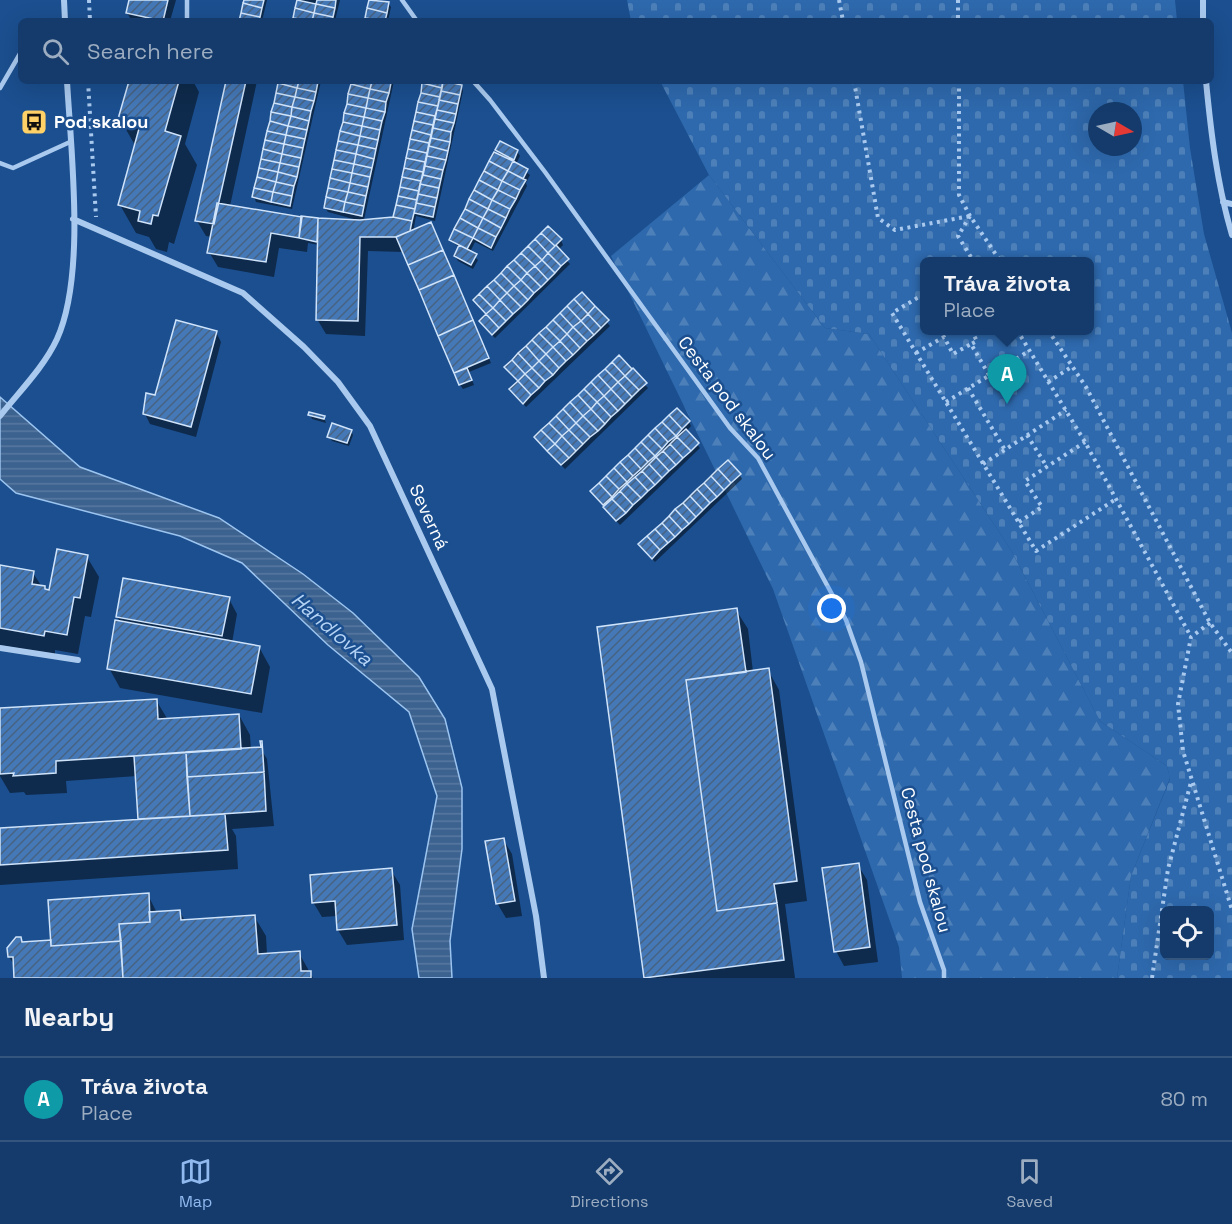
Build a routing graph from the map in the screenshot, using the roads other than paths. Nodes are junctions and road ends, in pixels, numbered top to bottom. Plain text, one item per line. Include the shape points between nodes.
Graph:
1 (64, 0) edge
2 (187, 0) edge
3 (402, 0) edge
4 (1203, 0) edge
5 (64, 18) edge
6 (187, 18) edge
7 (415, 18) edge
8 (1203, 18) edge
9 (18, 57) edge
10 (67, 84) edge
11 (476, 84) edge
12 (1206, 84) edge
13 (0, 88) edge
14 (70, 142) junction
15 (0, 163) edge
16 (1223, 202) junction
17 (1232, 204) edge
18 (73, 219) junction
19 (1232, 235) edge
20 (0, 416) edge
21 (0, 648) edge
22 (78, 660) dead end
23 (544, 978) edge
24 (944, 978) edge

1 - 5 street
2 - 6 lane
3 - 7 lane
4 - 8 street
9 - 13 lane
10 - 14 street
11 - 24 lane, Cesta pod skalou via 545,172 730,428 758,458 846,620 861,662 920,902
12 - 16 street via 1212,146
14 - 15 lane via 14,168
14 - 18 street
16 - 17 street
16 - 19 street
18 - 20 street via 66,311 56,340
18 - 23 street, Severná via 243,293 338,382 370,426 492,688 536,916
21 - 22 street

